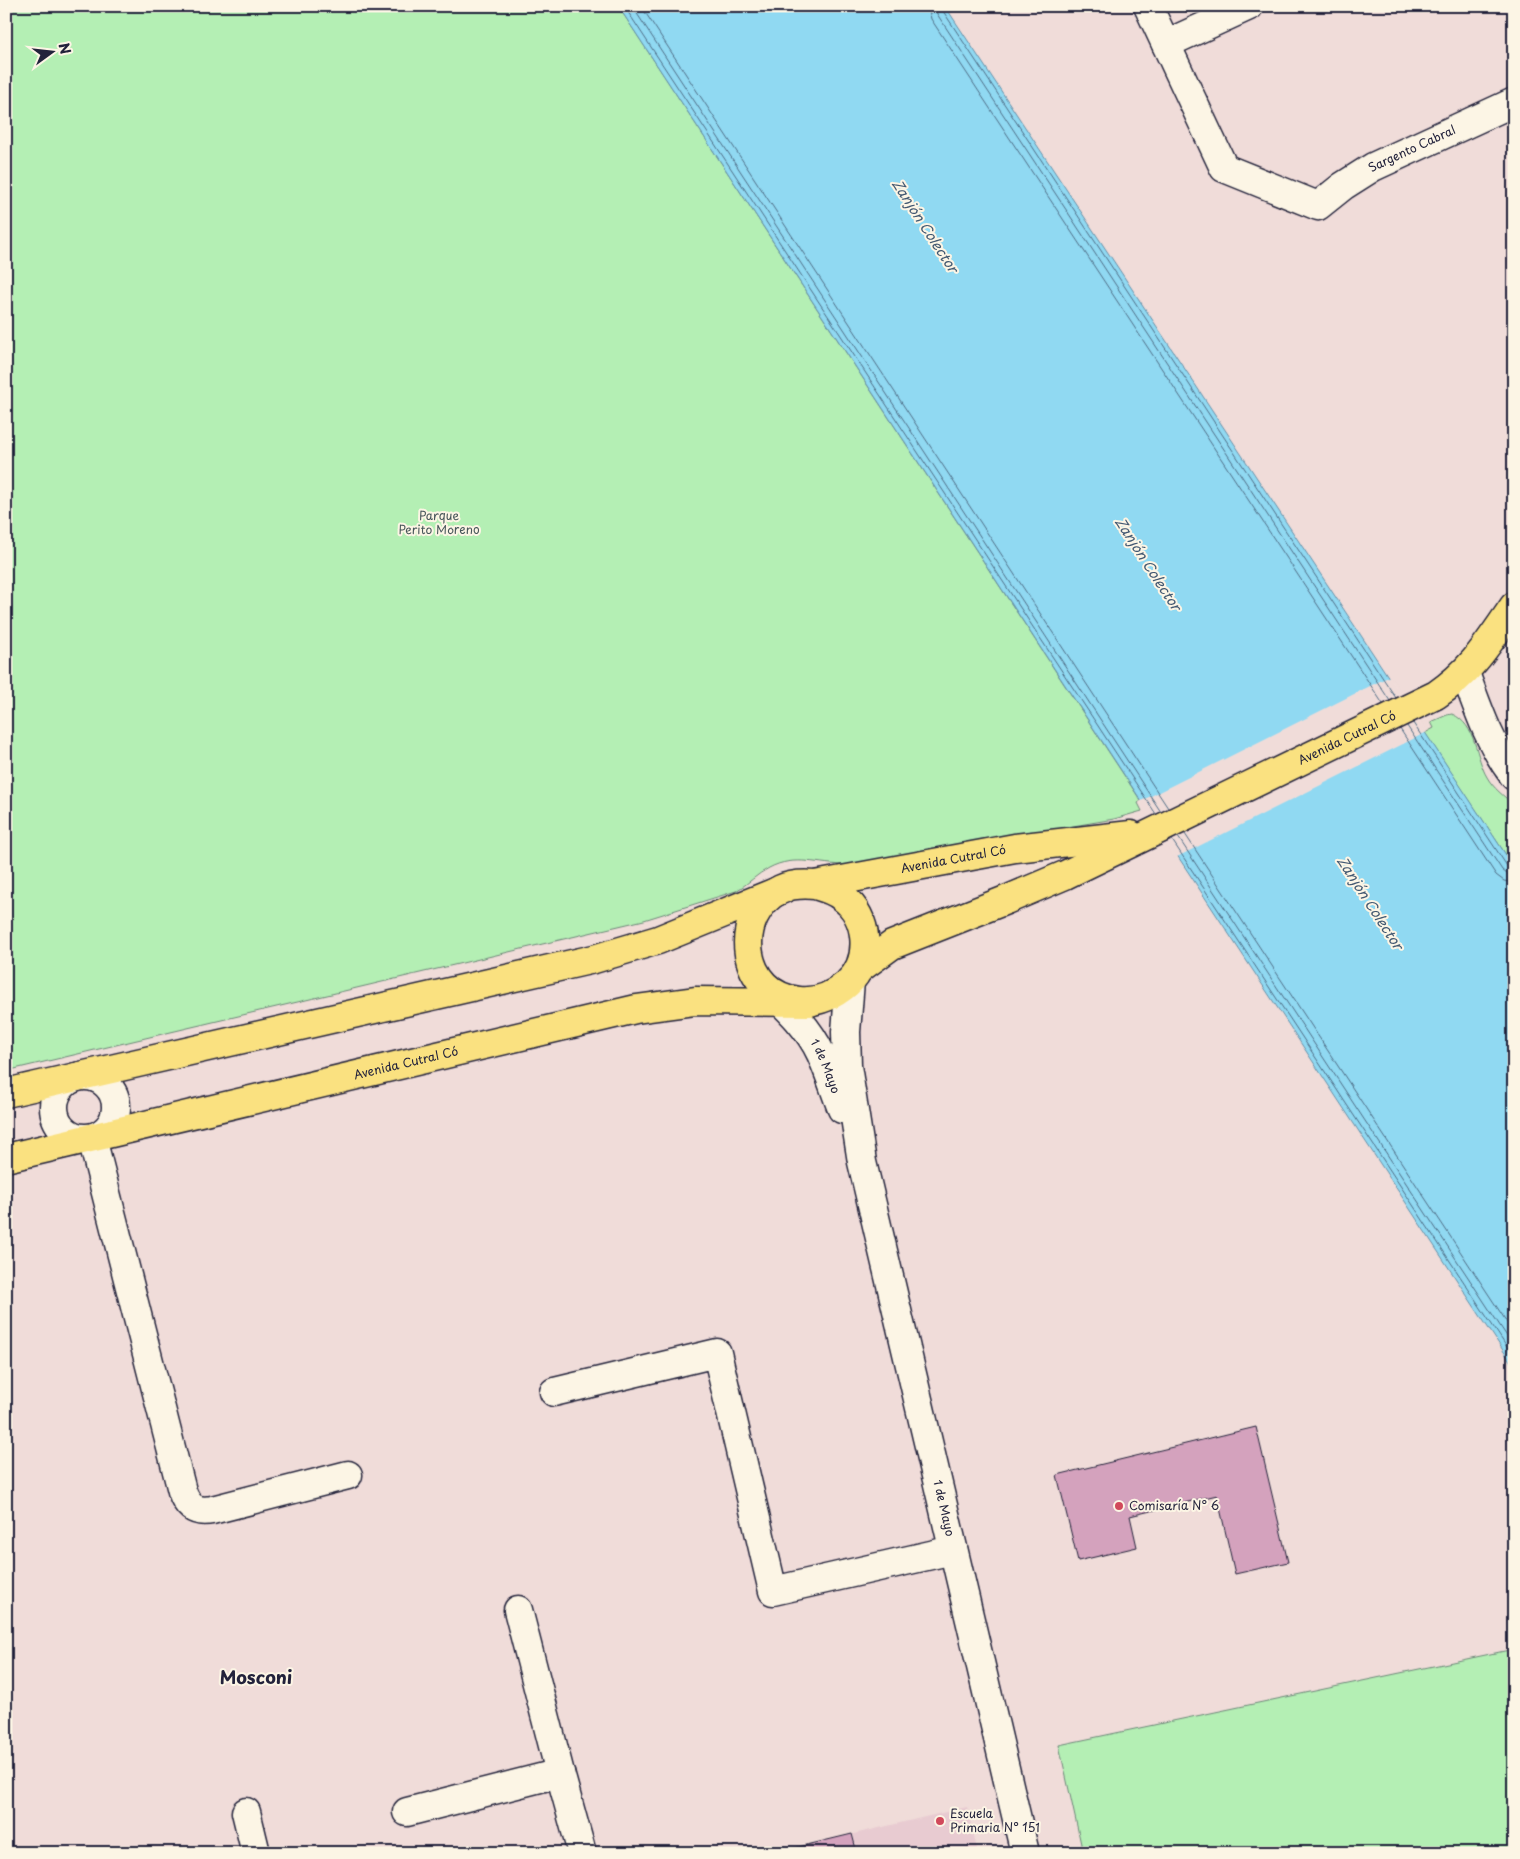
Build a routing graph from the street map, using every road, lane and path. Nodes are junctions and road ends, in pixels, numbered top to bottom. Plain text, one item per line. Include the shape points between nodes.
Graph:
1 (1148, 6) edge
2 (1249, 6) edge
3 (1166, 44) junction
4 (1514, 102) edge
5 (1514, 606) edge
6 (1465, 673) junction
7 (1514, 776) edge
8 (1152, 832) junction
9 (815, 884) junction
10 (782, 889) junction
11 (855, 975) junction
12 (773, 994) junction
13 (78, 1077) junction
14 (6, 1093) edge
15 (92, 1138) junction
16 (6, 1158) edge
17 (862, 1162) junction
18 (554, 1392) dead end
19 (348, 1475) dead end
20 (953, 1550) junction
21 (518, 1610) dead end
22 (560, 1773) junction
23 (246, 1812) dead end
24 (407, 1812) dead end
25 (256, 1853) edge
26 (582, 1853) edge
27 (1025, 1853) edge

1 - 3 street
2 - 3 street
3 - 4 street, Sargento Cabral via 1224,168 1318,206 1373,167
5 - 6 main road, Avenida Cutral Có
6 - 7 street via 1494,746
6 - 8 main road, Avenida Cutral Có via 1422,703
8 - 9 main road, Avenida Cutral Có via 1015,848
8 - 11 main road, Avenida Cutral Có via 1027,892 892,945
9 - 10 main road, Avenida Cutral Có
9 - 11 main road, Avenida Cutral Có via 844,898 862,923 864,954
10 - 12 main road, Avenida Cutral Có via 757,910 747,941 749,958 756,973
10 - 13 main road, Avenida Cutral Có via 658,940 594,959
11 - 12 main road, Avenida Cutral Có via 825,999 810,1002
11 - 17 street, 1 de Mayo via 846,1032 847,1066
12 - 15 main road, Avenida Cutral Có via 636,1009
12 - 17 street, 1 de Mayo via 803,1026 821,1053
13 - 14 main road, Avenida Cutral Có
13 - 15 street via 69,1080 56,1095 55,1114 58,1123 73,1136
13 - 15 street via 100,1080 114,1095 115,1116 110,1126
15 - 16 main road, Avenida Cutral Có
15 - 19 street via 182,1491 190,1507 203,1512
17 - 20 street, 1 de Mayo
18 - 20 street via 716,1353 772,1591
20 - 27 street, 1 de Mayo
21 - 22 street
22 - 24 street
22 - 26 street
23 - 25 street

